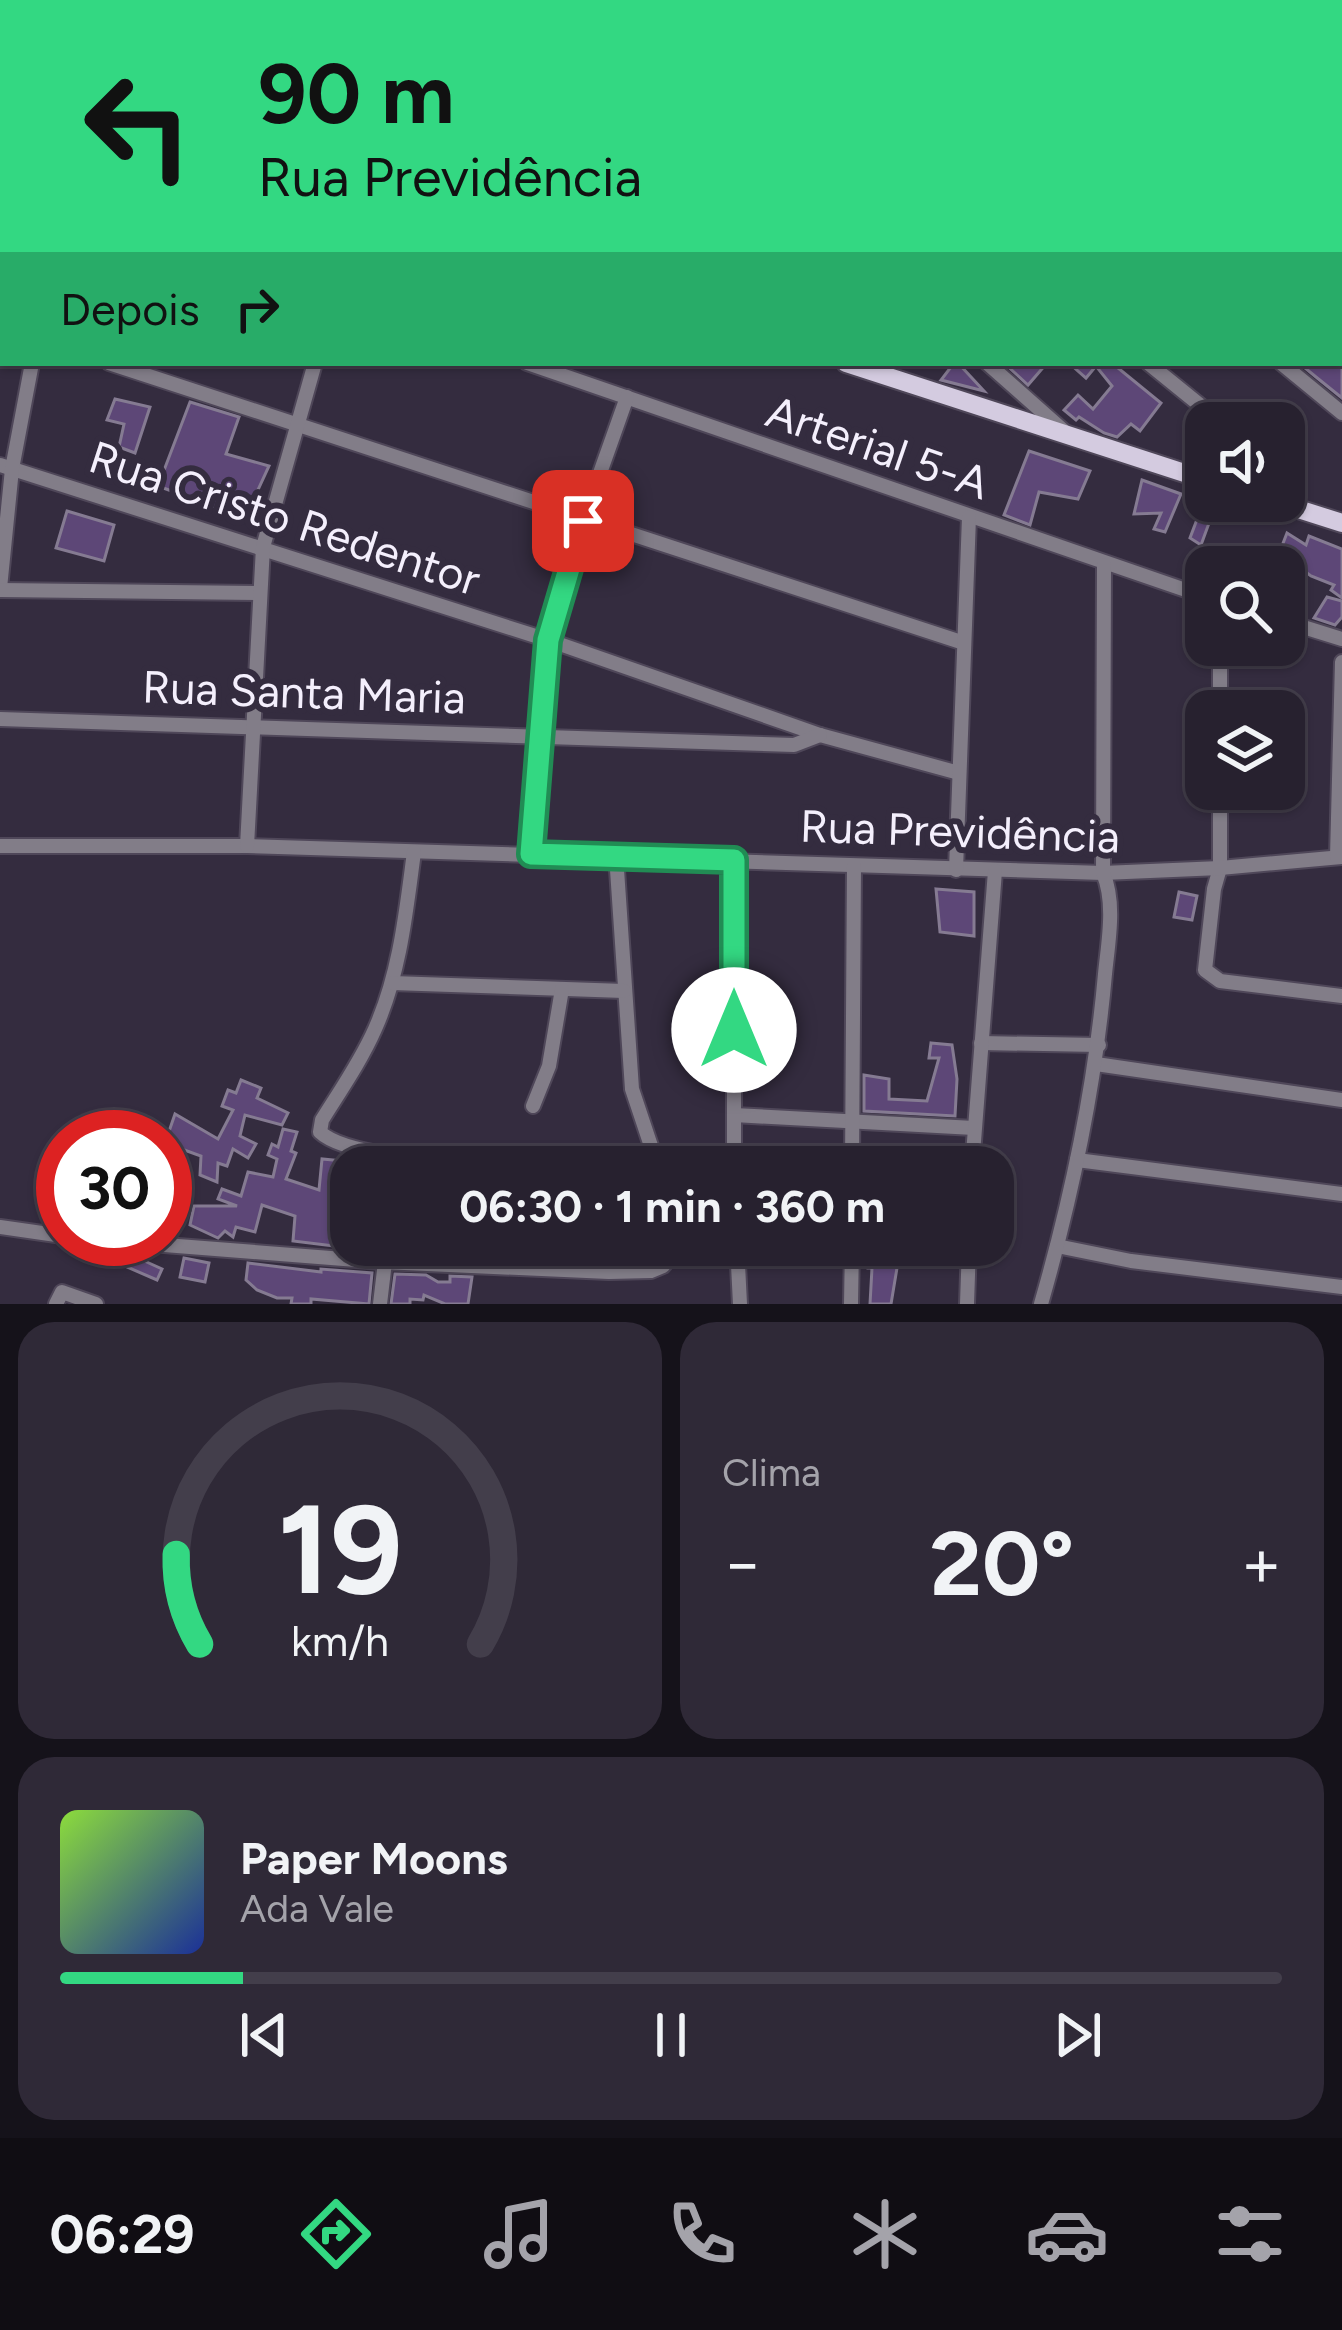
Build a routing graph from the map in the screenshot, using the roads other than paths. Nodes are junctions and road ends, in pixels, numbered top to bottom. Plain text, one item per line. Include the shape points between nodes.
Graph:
1 (31, 366) edge
2 (118, 366) edge
3 (314, 366) edge
4 (536, 366) edge
5 (855, 366) edge
6 (991, 366) edge
7 (1152, 366) edge
8 (1285, 366) edge
9 (627, 397) junction
10 (1196, 402) edge
11 (1342, 413) edge
12 (296, 424) junction
13 (1073, 439) junction
14 (6, 467) edge
15 (1185, 474) edge
16 (1305, 511) edge
17 (970, 518) junction
18 (583, 521) junction
19 (1342, 523) edge
20 (263, 547) junction
21 (1104, 565) junction
22 (0, 589) edge
23 (1185, 590) edge
24 (259, 593) junction
25 (1305, 628) edge
26 (1342, 639) edge
27 (548, 640) junction
28 (964, 643) junction
29 (1342, 662) edge
30 (0, 719) edge
31 (253, 728) junction
32 (538, 735) junction
33 (820, 735) junction
34 (958, 773) junction
35 (1220, 810) edge
36 (0, 846) edge
37 (247, 846) junction
38 (413, 852) junction
39 (531, 854) junction
40 (616, 855) junction
41 (1339, 857) edge
42 (734, 860) junction
43 (854, 866) junction
44 (1220, 868) junction
45 (956, 870) junction
46 (994, 871) junction
47 (1103, 873) junction
48 (392, 983) junction
49 (1342, 984) edge
50 (562, 989) junction
51 (624, 991) junction
52 (1310, 992) junction
53 (1342, 996) edge
54 (981, 1043) junction
55 (1099, 1045) junction
56 (1096, 1064) junction
57 (1342, 1100) edge
58 (533, 1106) dead end
59 (734, 1115) junction
60 (852, 1121) junction
61 (974, 1128) junction
62 (350, 1146) edge
63 (651, 1146) edge
64 (734, 1146) edge
65 (852, 1146) edge
66 (973, 1146) edge
67 (1077, 1160) junction
68 (1342, 1194) edge
69 (0, 1227) edge
70 (36, 1232) edge
71 (1058, 1246) junction
72 (192, 1248) edge
73 (330, 1258) edge
74 (382, 1266) edge
75 (484, 1266) edge
76 (663, 1266) edge
77 (738, 1266) edge
78 (851, 1266) edge
79 (968, 1266) edge
80 (1342, 1287) edge
81 (59, 1298) edge
82 (96, 1304) edge
83 (380, 1304) edge
84 (740, 1304) edge
85 (851, 1304) edge
86 (967, 1304) edge
87 (1041, 1304) edge

1 - 14 street
2 - 12 street
3 - 12 street
4 - 9 street, Arterial 5-A
5 - 13 main road
6 - 13 street
7 - 10 street
8 - 11 street
9 - 17 street, Arterial 5-A
9 - 18 street
12 - 18 street
12 - 20 street
13 - 15 main road
14 - 20 street, Rua Cristo Redentor
14 - 22 street
16 - 19 main road
17 - 21 street, Arterial 5-A
17 - 28 street
18 - 27 street
18 - 28 street
20 - 24 street
20 - 27 street, Rua Cristo Redentor
21 - 23 street, Arterial 5-A
21 - 47 street
22 - 24 street
24 - 31 street
25 - 26 street
27 - 32 street
27 - 33 street, Rua Cristo Redentor
28 - 34 street
29 - 41 street
30 - 31 street, Rua Santa Maria
31 - 32 street, Rua Santa Maria
31 - 37 street
32 - 33 street, Rua Santa Maria via 794,745
32 - 39 street
33 - 34 street, Rua Cristo Redentor
34 - 45 street
35 - 44 street
36 - 37 street, Rua Previdência
37 - 38 street, Rua Previdência
38 - 39 street, Rua Previdência
38 - 48 street
39 - 40 street, Rua Previdência
40 - 42 street, Rua Previdência
40 - 51 street
41 - 44 street, Rua Previdência
42 - 43 street, Rua Previdência
42 - 59 street
43 - 45 street, Rua Previdência
43 - 60 street
44 - 47 street, Rua Previdência
44 - 52 street via 1207,973
45 - 46 street, Rua Previdência
46 - 47 street, Rua Previdência
46 - 54 street
47 - 55 street via 1109,899
48 - 50 street
48 - 62 street via 375,1030 322,1120 320,1132
49 - 52 street
50 - 51 street
50 - 58 street
51 - 63 street via 632,1089
52 - 53 street
54 - 55 street
54 - 61 street
55 - 56 street
56 - 57 street
56 - 67 street
59 - 60 street
59 - 64 street
60 - 61 street
60 - 65 street
61 - 66 street
67 - 68 street
67 - 71 street
69 - 70 street
71 - 80 street
71 - 87 street
72 - 73 street
74 - 83 street
75 - 76 street via 638,1272
77 - 84 street
78 - 85 street
79 - 86 street
81 - 82 street

